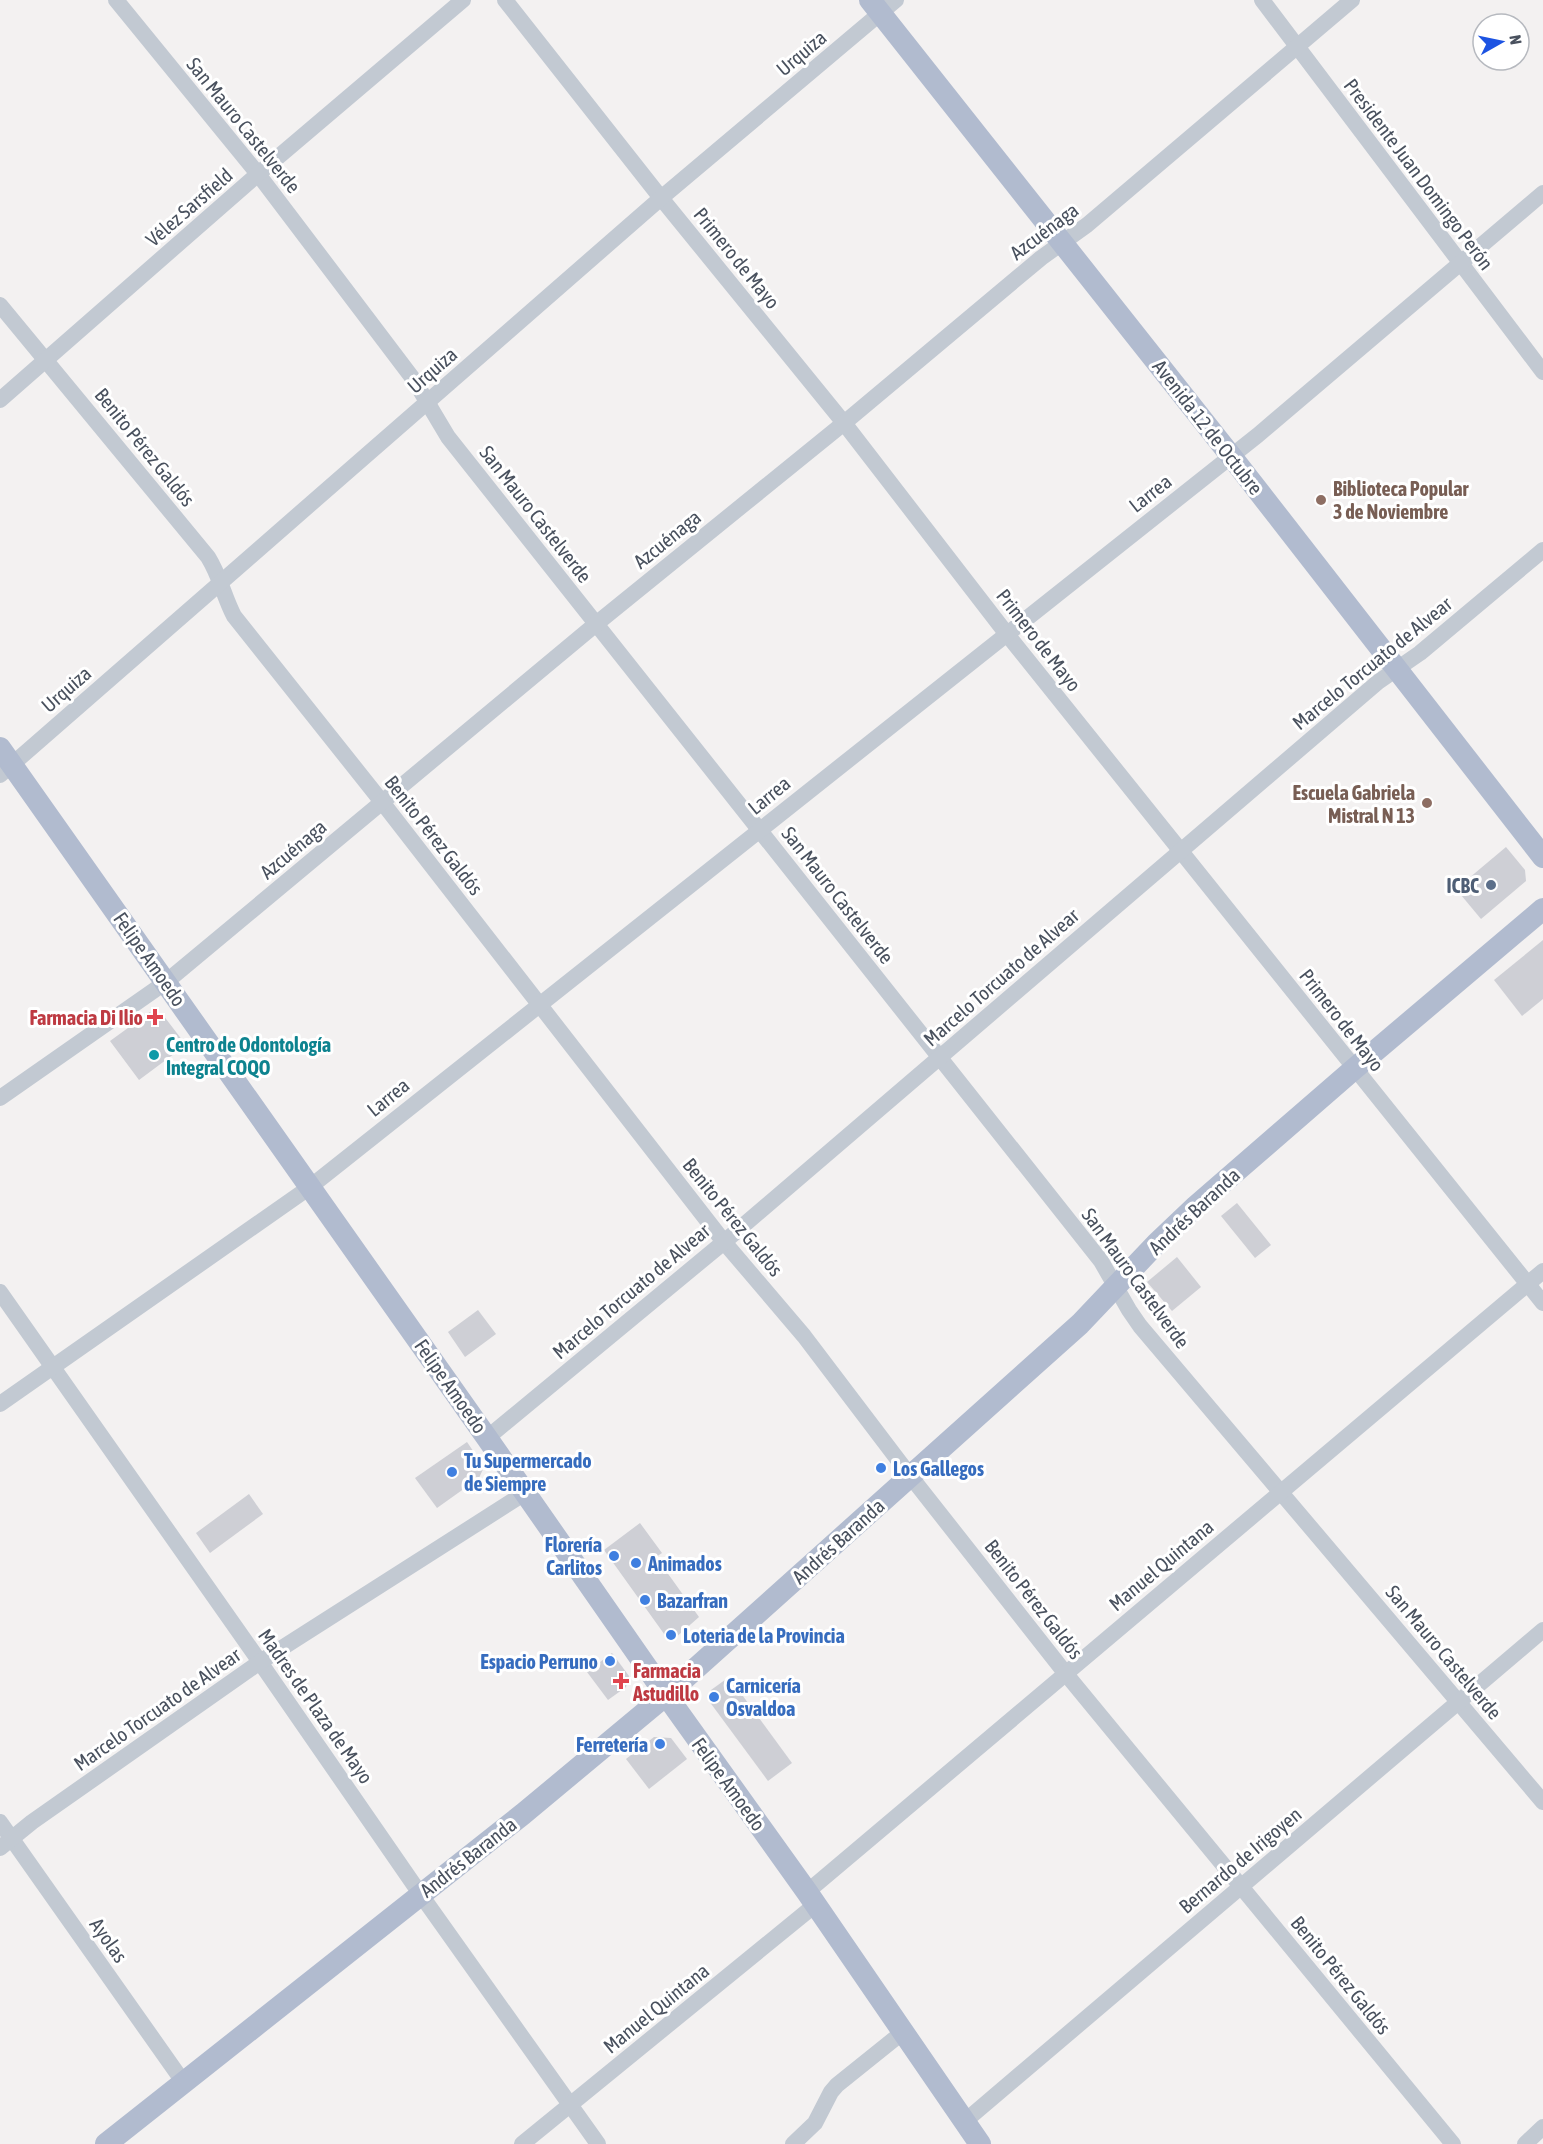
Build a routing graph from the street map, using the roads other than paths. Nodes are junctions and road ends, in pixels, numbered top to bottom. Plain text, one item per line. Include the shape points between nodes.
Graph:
1 (116, 0) edge
2 (463, 0) edge
3 (506, 0) edge
4 (1262, 0) edge
5 (1352, 0) edge
6 (882, 4) edge
7 (1297, 46) junction
8 (258, 174) junction
9 (1543, 193) edge
10 (661, 198) junction
11 (1062, 242) junction
12 (1461, 264) junction
13 (0, 305) edge
14 (46, 360) junction
15 (1543, 372) edge
16 (0, 400) edge
17 (427, 402) junction
18 (844, 423) junction
19 (1231, 456) junction
20 (1543, 550) edge
21 (220, 582) junction
22 (596, 624) junction
23 (1006, 633) junction
24 (1397, 668) junction
25 (4, 763) edge
26 (382, 802) junction
27 (760, 829) junction
28 (1181, 849) junction
29 (1543, 857) edge
30 (1543, 909) edge
31 (166, 982) junction
32 (539, 1004) junction
33 (939, 1059) junction
34 (1354, 1069) junction
35 (0, 1098) edge
36 (310, 1187) junction
37 (724, 1242) junction
38 (1543, 1271) edge
39 (1527, 1284) junction
40 (1116, 1288) junction
41 (0, 1292) edge
42 (1543, 1303) edge
43 (53, 1367) junction
44 (0, 1404) edge
45 (487, 1438) junction
46 (910, 1477) junction
47 (1280, 1492) junction
48 (525, 1493) junction
49 (1543, 1630) edge
50 (261, 1662) junction
51 (1066, 1674) junction
52 (666, 1695) junction
53 (1459, 1702) junction
54 (1543, 1802) edge
55 (0, 1822) edge
56 (6, 1843) edge
57 (1241, 1886) junction
58 (421, 1895) junction
59 (811, 1898) junction
60 (903, 2032) junction
61 (184, 2083) junction
62 (571, 2105) junction
63 (964, 2122) junction
64 (1543, 2127) edge
65 (106, 2144) edge
66 (522, 2144) edge
67 (598, 2144) edge
68 (793, 2144) edge
69 (980, 2144) edge
70 (1453, 2144) edge
71 (1525, 2144) edge

1 - 8 street, San Mauro Castelverde
2 - 8 street, Vélez Sarsfield
3 - 10 street, Primero de Mayo
4 - 7 street, Presidente Juan Domingo Perón
5 - 7 street, Azcuénaga
6 - 10 street, Urquiza
6 - 11 main road, Avenida 12 de Octubre
7 - 11 street, Azcuénaga
7 - 12 street, Presidente Juan Domingo Perón
8 - 14 street, Vélez Sarsfield
8 - 17 street, San Mauro Castelverde
9 - 12 street, Larrea
10 - 17 street, Urquiza
10 - 18 street, Primero de Mayo
11 - 18 street, Azcuénaga
11 - 19 main road, Avenida 12 de Octubre
12 - 15 street, Presidente Juan Domingo Perón
12 - 19 street, Larrea
13 - 14 street, Benito Pérez Galdós
14 - 16 street, Vélez Sarsfield
14 - 21 street, Benito Pérez Galdós via 208,557
17 - 21 street, Urquiza
17 - 22 street, San Mauro Castelverde via 448,437
18 - 22 street, Azcuénaga
18 - 23 street, Primero de Mayo
19 - 23 street, Larrea
19 - 24 main road, Avenida 12 de Octubre
20 - 24 street, Marcelo Torcuato de Alvear
21 - 25 street, Urquiza
21 - 26 street, Benito Pérez Galdós via 234,616
22 - 26 street, Azcuénaga
22 - 27 street, San Mauro Castelverde
23 - 27 street, Larrea
23 - 28 street, Primero de Mayo
24 - 28 street, Marcelo Torcuato de Alvear
24 - 29 main road, Avenida 12 de Octubre
25 - 31 main road, Felipe Amoedo
26 - 31 street, Azcuénaga
26 - 32 street, Benito Pérez Galdós
27 - 32 street, Larrea
27 - 33 street, San Mauro Castelverde
28 - 33 street, Marcelo Torcuato de Alvear
28 - 34 street, Primero de Mayo
30 - 34 main road, Andrés Baranda
31 - 35 street, Azcuénaga
31 - 36 main road, Felipe Amoedo
32 - 36 street, Larrea
32 - 37 street, Benito Pérez Galdós
33 - 37 street, Marcelo Torcuato de Alvear
33 - 40 street, San Mauro Castelverde via 1101,1261
34 - 39 street, Primero de Mayo
34 - 40 main road, Andrés Baranda via 1196,1206
36 - 43 street, Larrea
36 - 45 main road, Felipe Amoedo
37 - 45 street, Marcelo Torcuato de Alvear
37 - 46 street, Benito Pérez Galdós via 804,1336
38 - 39 street, Manuel Quintana
39 - 42 street, Primero de Mayo
39 - 47 street, Manuel Quintana
40 - 46 main road, Andrés Baranda
40 - 47 street, San Mauro Castelverde via 1140,1326
41 - 43 street, Madres de Plaza de Mayo
43 - 44 street, Larrea
43 - 50 street, Madres de Plaza de Mayo
45 - 48 main road, Felipe Amoedo
46 - 51 street, Benito Pérez Galdós
46 - 52 main road, Andrés Baranda
47 - 51 street, Manuel Quintana
47 - 53 street, San Mauro Castelverde
48 - 50 street, Marcelo Torcuato de Alvear
48 - 52 main road, Felipe Amoedo
49 - 53 street, Bernardo de Irigoyen
50 - 56 street, Marcelo Torcuato de Alvear
50 - 58 street, Madres de Plaza de Mayo
51 - 57 street, Benito Pérez Galdós
51 - 59 street, Manuel Quintana
52 - 58 main road, Andrés Baranda
52 - 59 main road, Felipe Amoedo
53 - 54 street, San Mauro Castelverde
53 - 57 street, Bernardo de Irigoyen
55 - 56 street, Ayolas
56 - 61 street, Ayolas
57 - 63 street, Bernardo de Irigoyen
57 - 70 street, Benito Pérez Galdós
58 - 61 main road, Andrés Baranda
58 - 62 street, Madres de Plaza de Mayo
59 - 60 main road, Felipe Amoedo
59 - 62 street, Manuel Quintana
60 - 63 main road, Felipe Amoedo
60 - 68 street via 837,2085 815,2123
61 - 65 main road, Andrés Baranda
62 - 66 street, Manuel Quintana
62 - 67 street, Madres de Plaza de Mayo
63 - 69 main road, Felipe Amoedo
64 - 71 street

